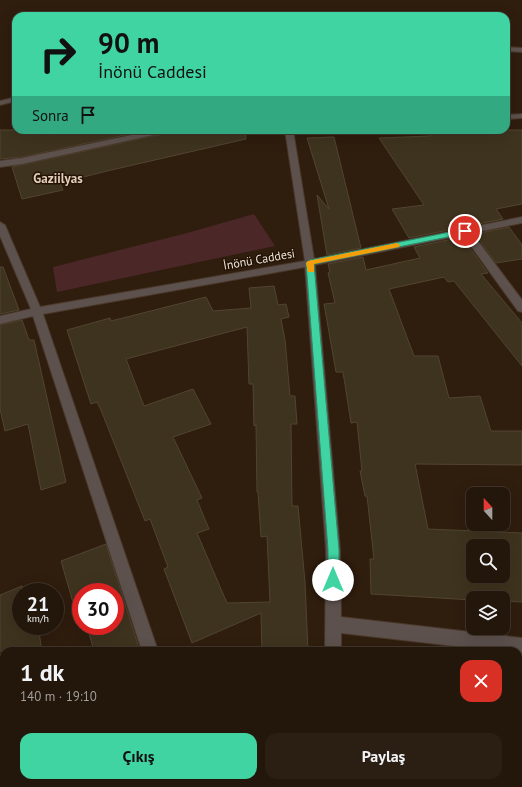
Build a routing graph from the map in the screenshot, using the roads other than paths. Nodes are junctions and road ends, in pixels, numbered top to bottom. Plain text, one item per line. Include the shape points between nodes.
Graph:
1 (510, 49) edge
2 (522, 50) edge
3 (12, 100) edge
4 (0, 103) edge
5 (522, 116) edge
6 (510, 117) edge
7 (148, 134) edge
8 (290, 134) edge
9 (0, 164) edge
10 (522, 220) edge
11 (0, 225) edge
12 (465, 231) junction
13 (310, 263) junction
14 (522, 308) edge
15 (37, 311) junction
16 (0, 320) edge
17 (333, 624) junction
18 (522, 646) edge
19 (149, 647) edge
20 (333, 647) edge

1 - 2 street
3 - 4 street
5 - 6 street
7 - 9 street
8 - 13 street
10 - 12 street, İnönü Caddesi
11 - 15 street
12 - 13 street, İnönü Caddesi
12 - 14 street
13 - 15 street, İnönü Caddesi
13 - 17 street via 333,550
15 - 16 street, İnönü Caddesi
15 - 19 street
17 - 18 street
17 - 20 street

